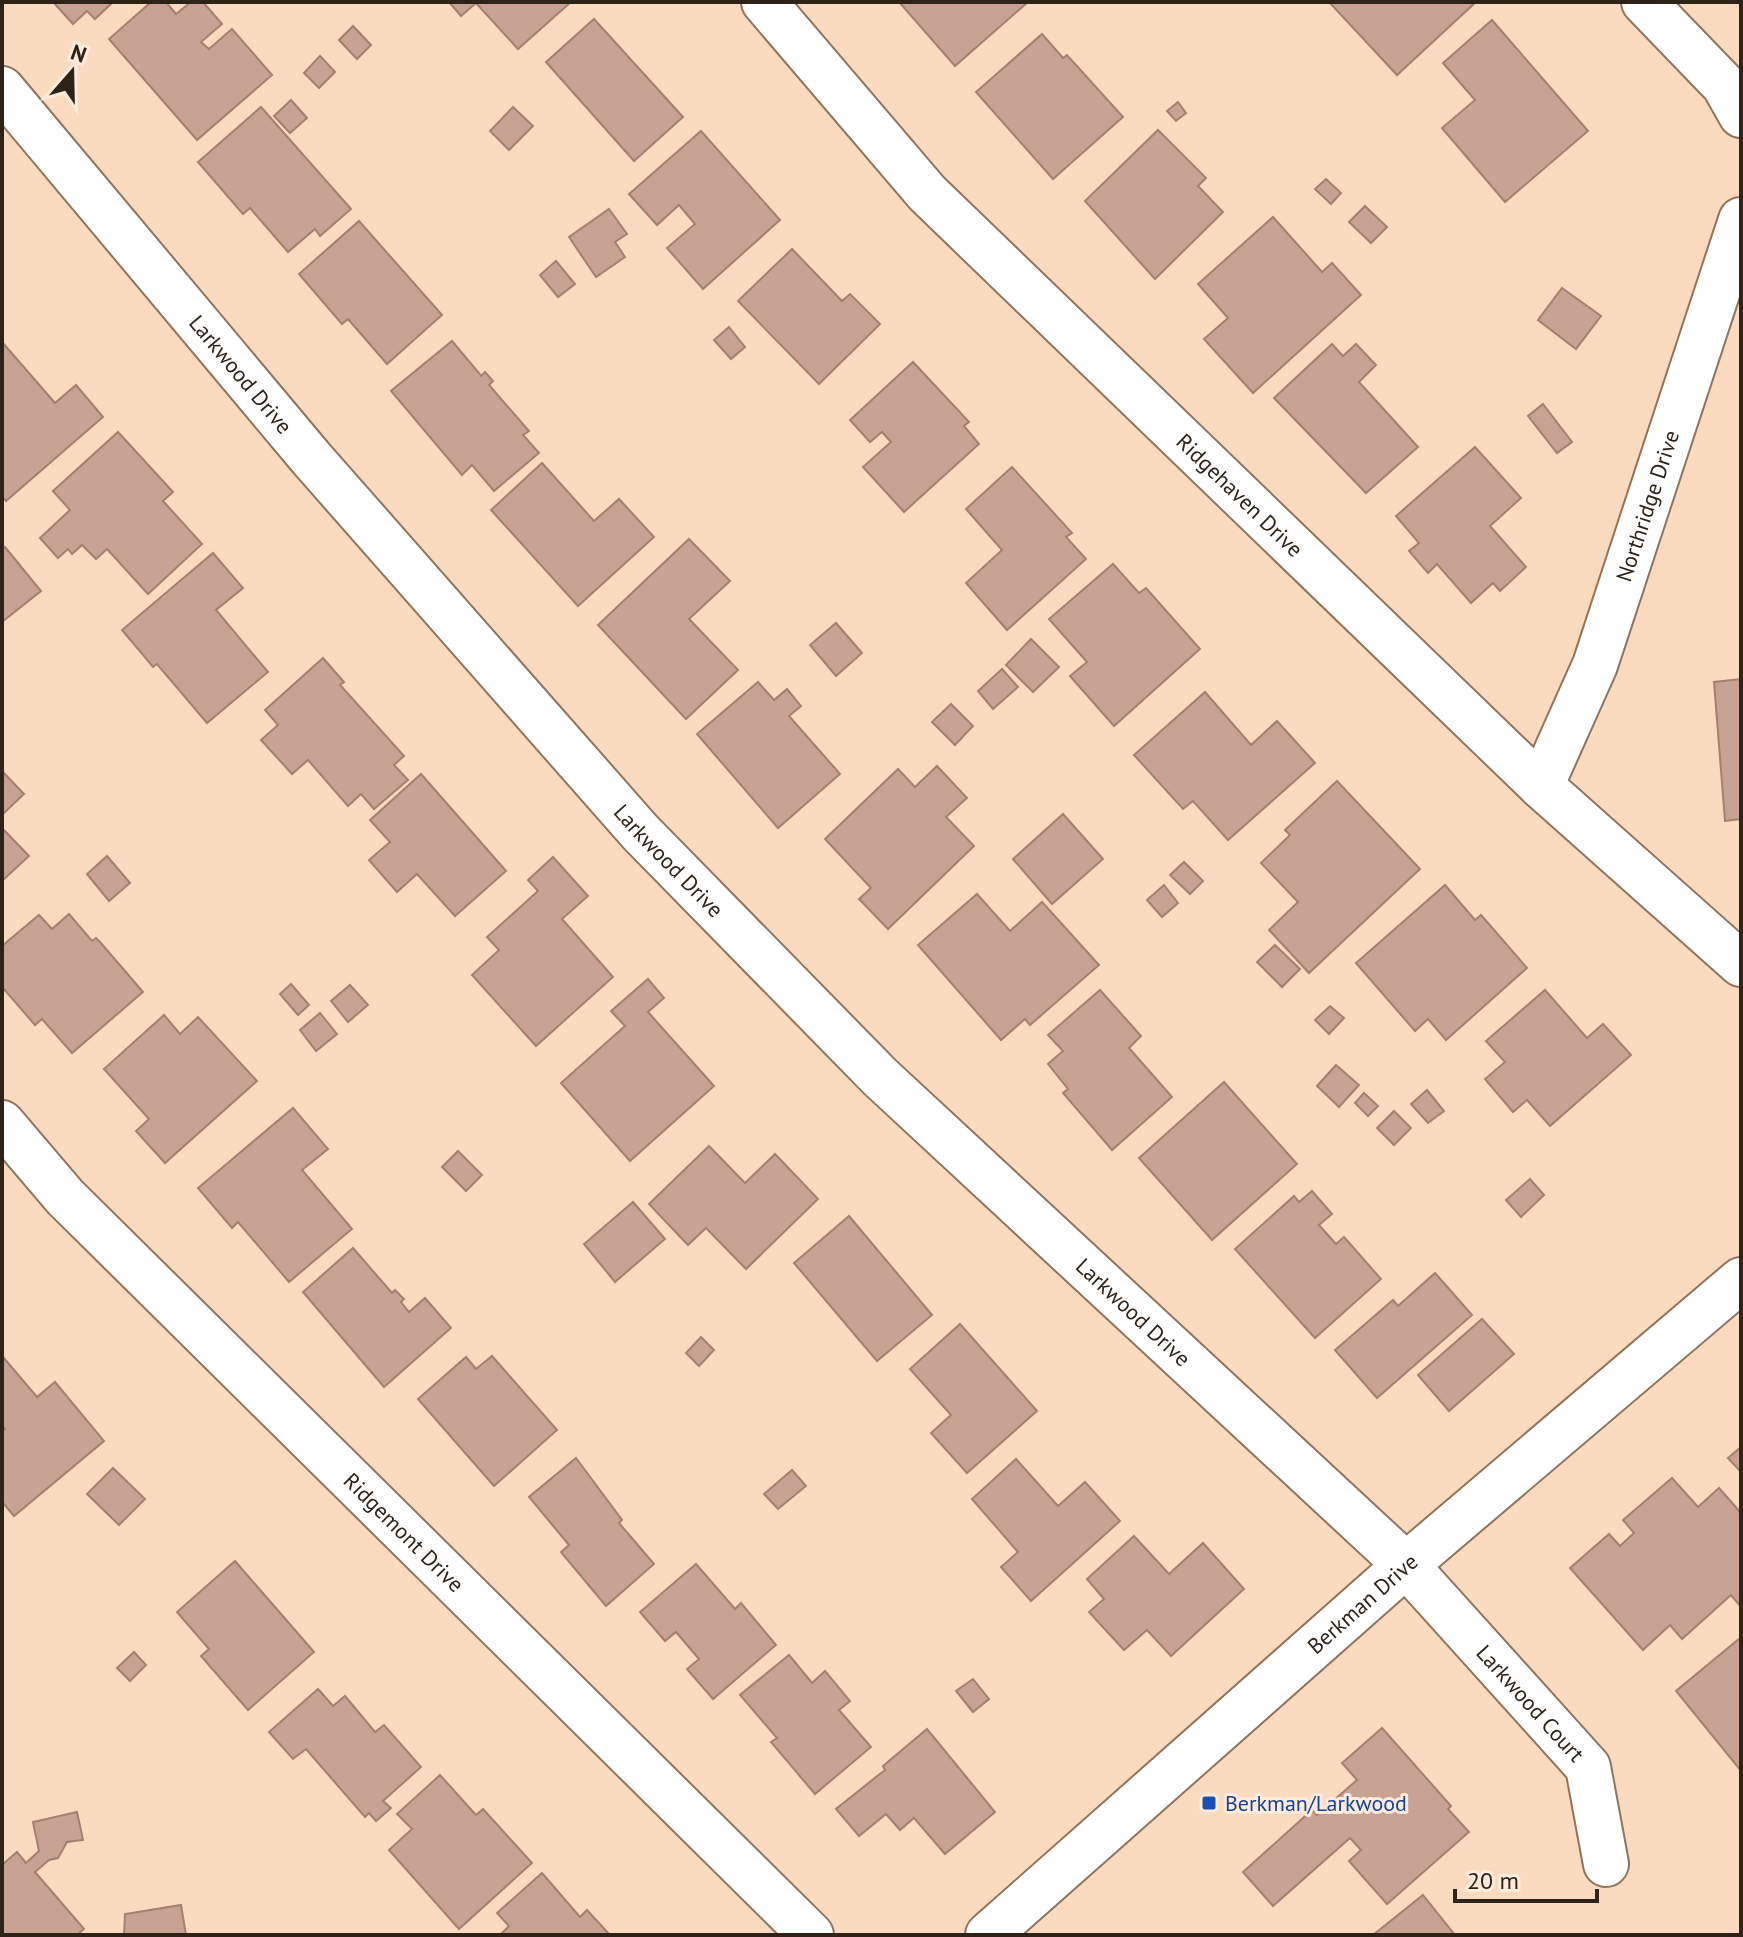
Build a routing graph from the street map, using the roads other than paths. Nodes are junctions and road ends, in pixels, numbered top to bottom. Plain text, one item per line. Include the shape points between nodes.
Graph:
1 (764, 2) edge
2 (1644, 2) edge
3 (2, 89) edge
4 (1741, 115) edge
5 (1741, 220) edge
6 (1541, 786) junction
7 (1741, 964) edge
8 (2, 1123) edge
9 (1741, 1280) edge
10 (1406, 1565) junction
11 (1606, 1864) dead end
12 (811, 1935) edge
13 (988, 1935) edge

1 - 6 street, Ridgehaven Drive via 927,193
2 - 4 street via 1724,85
3 - 10 street, Larkwood Drive via 311,458 640,832 880,1077
5 - 6 street, Northridge Drive via 1595,665
6 - 7 street, Ridgehaven Drive
8 - 12 street, Ridgemont Drive via 65,1197
9 - 10 street, Berkman Drive
10 - 11 street, Larkwood Court via 1588,1767
10 - 13 street, Berkman Drive

